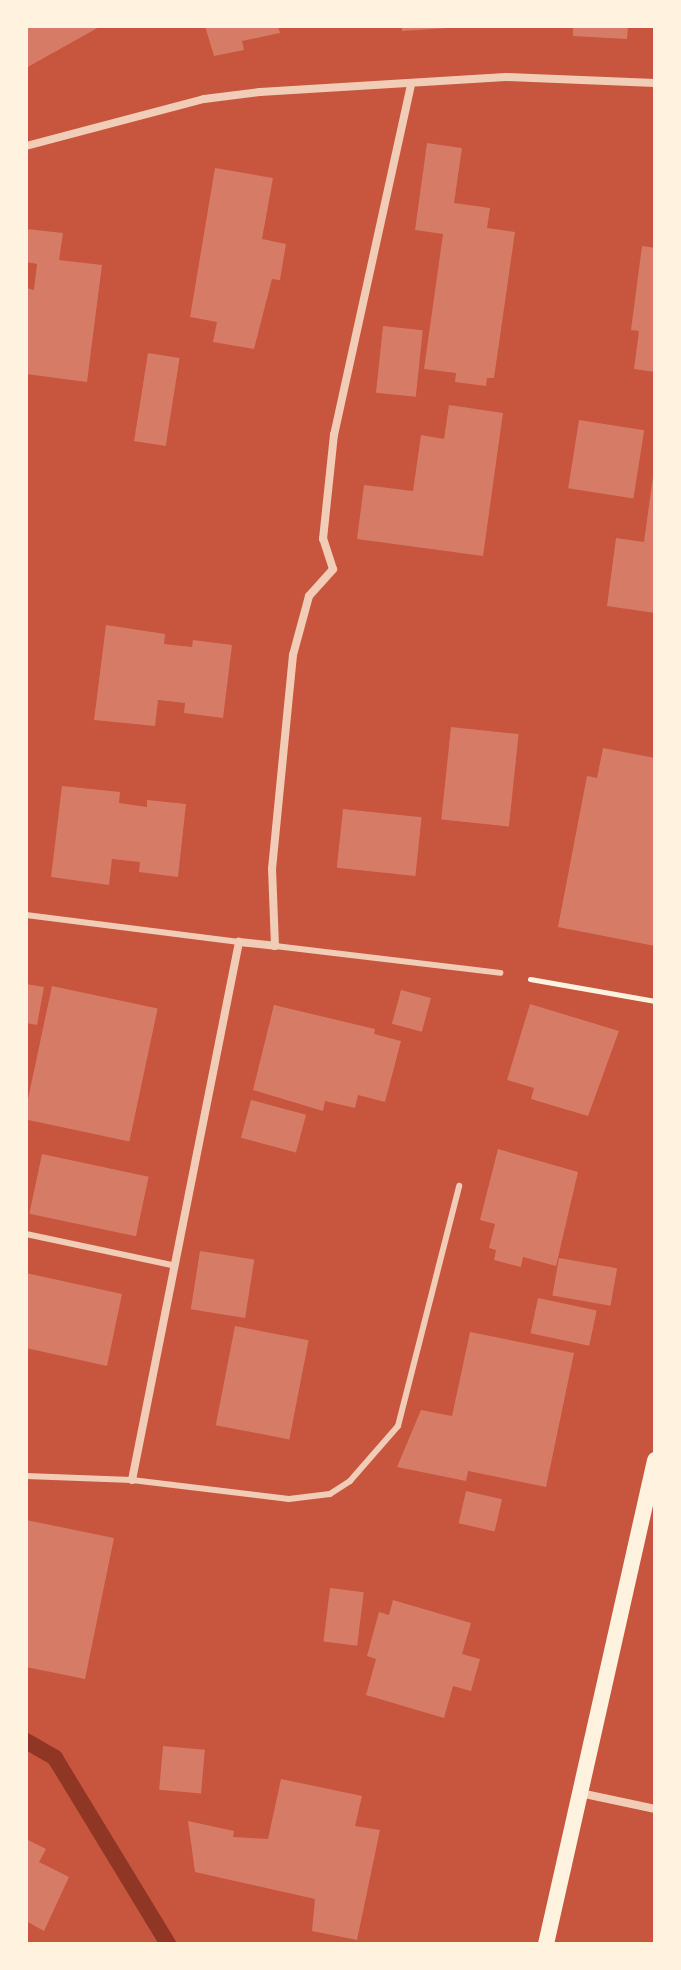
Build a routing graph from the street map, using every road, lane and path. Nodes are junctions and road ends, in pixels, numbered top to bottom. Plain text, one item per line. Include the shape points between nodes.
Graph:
1 (655, 83) edge
2 (411, 86) junction
3 (26, 146) edge
4 (26, 915) edge
5 (239, 942) junction
6 (275, 946) junction
7 (500, 973) joint
8 (655, 1001) edge
9 (459, 1186) dead end
10 (26, 1234) edge
11 (172, 1265) junction
12 (655, 1460) edge
13 (26, 1476) edge
14 (132, 1480) junction
15 (579, 1793) junction
16 (655, 1809) edge
17 (546, 1944) edge

1 - 2 street via 506,77
2 - 3 street via 204,99
2 - 6 street via 334,435 323,539 333,569 309,596 293,655 272,869
4 - 5 lane
5 - 6 street
5 - 11 street
6 - 7 lane
7 - 8 path
9 - 14 lane via 398,1426 374,1459 330,1494 310,1498
10 - 11 lane
11 - 14 street
12 - 15 main road
13 - 14 lane
15 - 16 street
15 - 17 main road

